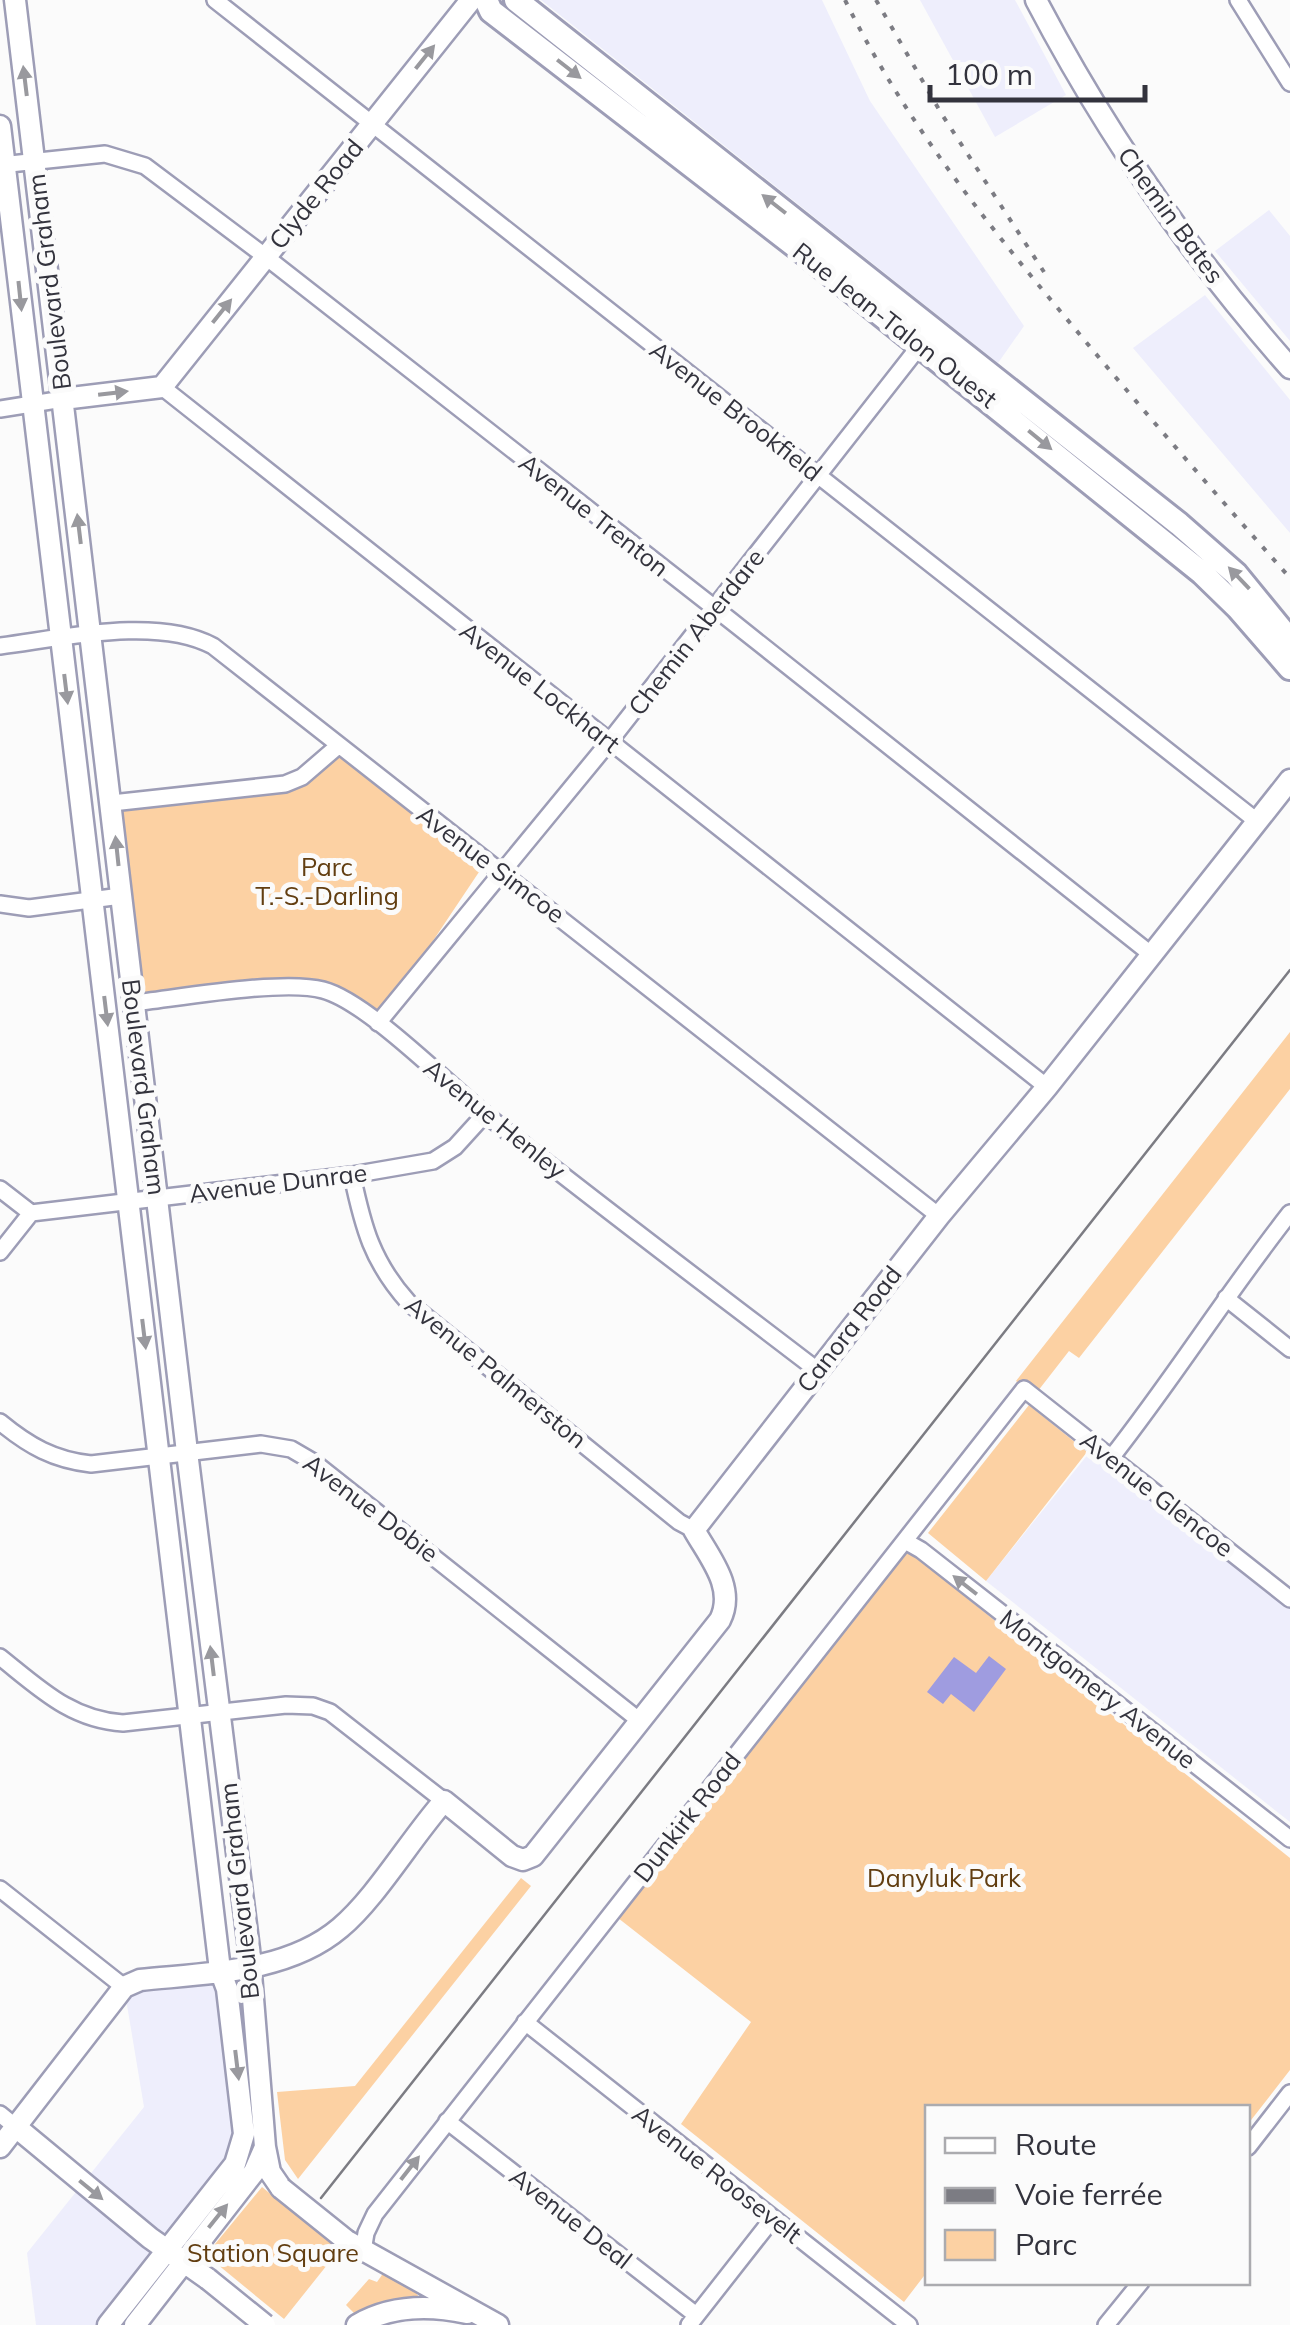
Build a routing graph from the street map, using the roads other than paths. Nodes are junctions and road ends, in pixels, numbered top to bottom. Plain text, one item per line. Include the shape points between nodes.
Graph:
1 (15, 0) edge
2 (214, 0) edge
3 (471, 0) edge
4 (486, 0) edge
5 (516, 0) edge
6 (1036, 0) edge
7 (1238, 0) edge
8 (1290, 82) edge
9 (372, 124) junction
10 (0, 126) edge
11 (35, 161) junction
12 (2, 165) edge
13 (266, 256) junction
14 (927, 337) junction
15 (1290, 368) edge
16 (162, 387) junction
17 (63, 399) junction
18 (32, 404) junction
19 (0, 408) edge
20 (818, 476) junction
21 (715, 609) junction
22 (92, 636) junction
23 (60, 638) junction
24 (1290, 640) edge
25 (0, 646) edge
26 (1290, 668) edge
27 (609, 742) junction
28 (338, 746) junction
29 (1290, 780) edge
30 (1290, 789) edge
31 (112, 803) junction
32 (1273, 803) junction
33 (1258, 822) junction
34 (502, 874) junction
35 (121, 896) junction
36 (93, 899) junction
37 (0, 904) edge
38 (1152, 955) junction
39 (133, 1003) junction
40 (378, 1023) junction
41 (1047, 1086) junction
42 (485, 1114) junction
43 (352, 1174) junction
44 (0, 1189) edge
45 (158, 1199) junction
46 (128, 1203) junction
47 (30, 1213) junction
48 (1290, 1213) edge
49 (939, 1216) junction
50 (0, 1252) edge
51 (1226, 1298) junction
52 (1290, 1349) edge
53 (817, 1370) junction
54 (1024, 1388) joint
55 (0, 1422) edge
56 (186, 1452) junction
57 (159, 1455) junction
58 (1111, 1458) junction
59 (694, 1530) junction
60 (904, 1541) junction
61 (1290, 1599) edge
62 (0, 1657) edge
63 (218, 1712) junction
64 (192, 1714) junction
65 (640, 1721) junction
66 (444, 1801) junction
67 (1290, 1839) edge
68 (0, 1888) edge
69 (249, 1966) junction
70 (220, 1970) junction
71 (124, 1986) junction
72 (525, 2022) junction
73 (1290, 2094) edge
74 (8, 2121) edge
75 (447, 2121) junction
76 (1250, 2144) edge
77 (265, 2147) junction
78 (0, 2148) edge
79 (244, 2168) junction
80 (281, 2188) junction
81 (774, 2218) junction
82 (355, 2246) junction
83 (176, 2254) junction
84 (1139, 2285) edge
85 (692, 2320) edge
86 (495, 2323) edge
87 (108, 2325) edge
88 (135, 2325) edge
89 (265, 2325) edge
90 (357, 2325) edge
91 (909, 2325) edge
92 (1106, 2325) edge

11 -> 1 street, Boulevard Graham
2 - 9 street, Avenue Brookfield
9 -> 3 street, Clyde Road
4 -> 14 main road, Rue Jean-Talon Ouest via 490,11
14 -> 5 main road, Rue Jean-Talon Ouest
6 - 15 street, Chemin Bates via 1119,144
7 - 8 street
9 - 13 street, Clyde Road
9 - 20 street, Avenue Brookfield
10 - 12 street, Boulevard Graham
11 - 12 street, Avenue Trenton
11 - 13 street, Avenue Trenton via 106,154 145,166
11 - 17 street, Boulevard Graham
12 -> 18 street, Boulevard Graham
16 -> 13 street, Clyde Road
13 - 21 street, Avenue Trenton
14 - 20 street, Chemin Aberdare
24 -> 14 main road, Rue Jean-Talon Ouest via 1203,544
14 -> 26 main road, Rue Jean-Talon Ouest via 1202,572
17 -> 16 street
16 - 27 street, Avenue Lockhart
17 - 18 street
22 -> 17 street, Boulevard Graham
18 - 19 street
18 - 23 street, Boulevard Graham
20 - 21 street, Chemin Aberdare
20 - 33 street, Avenue Brookfield
21 - 27 street, Chemin Aberdare
21 - 38 street, Avenue Trenton
22 - 23 street, Avenue Simcoe
22 - 28 street, Avenue Simcoe via 167,630 196,638
22 - 31 street, Boulevard Graham
23 - 25 street, Avenue Simcoe
23 -> 36 street, Boulevard Graham
27 - 34 street, Chemin Aberdare
27 - 41 street, Avenue Lockhart
28 - 31 street via 284,784
28 - 34 street, Avenue Simcoe
29 - 32 street, Canora Road
30 - 32 street, Canora Road
35 -> 31 street, Boulevard Graham
32 - 33 street, Canora Road
33 - 38 street, Canora Road
34 - 40 street, Chemin Aberdare
34 - 49 street, Avenue Simcoe
35 - 36 street
35 - 39 street, Boulevard Graham
36 - 37 street via 29,908
36 -> 46 street, Boulevard Graham
38 - 41 street, Canora Road
39 - 40 street, Avenue Henley via 300,987 338,996
39 - 45 street, Boulevard Graham
40 - 42 street, Avenue Henley
41 - 49 street, Canora Road
42 - 43 street, Avenue Dunrae via 456,1148 433,1161
42 - 53 street, Avenue Henley
43 - 45 street, Avenue Dunrae
43 - 59 street, Avenue Palmerston via 364,1232 409,1303
44 - 47 street
45 - 46 street, Avenue Dunrae
45 - 56 street, Boulevard Graham
46 - 47 street, Avenue Dunrae
46 -> 57 street, Boulevard Graham
47 - 50 street
48 - 51 street
49 - 53 street, Canora Road
51 - 52 street
51 - 58 street
53 - 59 street, Canora Road
54 - 58 street, Avenue Glencoe
54 - 60 street, Dunkirk Road
55 - 57 street, Avenue Dobie via 40,1452 67,1461
56 - 57 street, Avenue Dobie
63 -> 56 street, Boulevard Graham
56 - 65 street, Avenue Dobie via 261,1444 305,1456
57 - 64 street, Boulevard Graham
58 - 61 street, Avenue Glencoe
59 - 65 street via 725,1585 725,1611
67 -> 60 street, Montgomery Avenue
60 - 72 street, Dunkirk Road
62 - 64 street via 55,1701 101,1722
63 - 64 street
63 - 66 street via 294,1704 330,1712
63 - 69 street, Boulevard Graham
64 - 70 street, Boulevard Graham
65 - 66 street via 523,1860
66 - 69 street via 342,1928 305,1952
68 - 71 street
69 - 70 street
69 - 77 street, Boulevard Graham
70 - 71 street
70 -> 79 street, Boulevard Graham
71 - 74 street
72 - 75 street, Dunkirk Road
72 - 81 street, Avenue Roosevelt
73 - 76 street
74 - 78 street
74 -> 83 street
82 -> 75 street, Dunkirk Road
75 - 85 street, Avenue Deal
77 - 79 street, Boulevard Graham
77 - 80 street
79 - 80 street
79 - 83 street
80 - 82 street, bridge
81 - 85 street
81 - 91 street, Avenue Roosevelt
82 - 86 street
83 - 87 street
83 - 88 street
83 - 89 street, bridge
84 - 92 street
86 - 90 street via 421,2307

